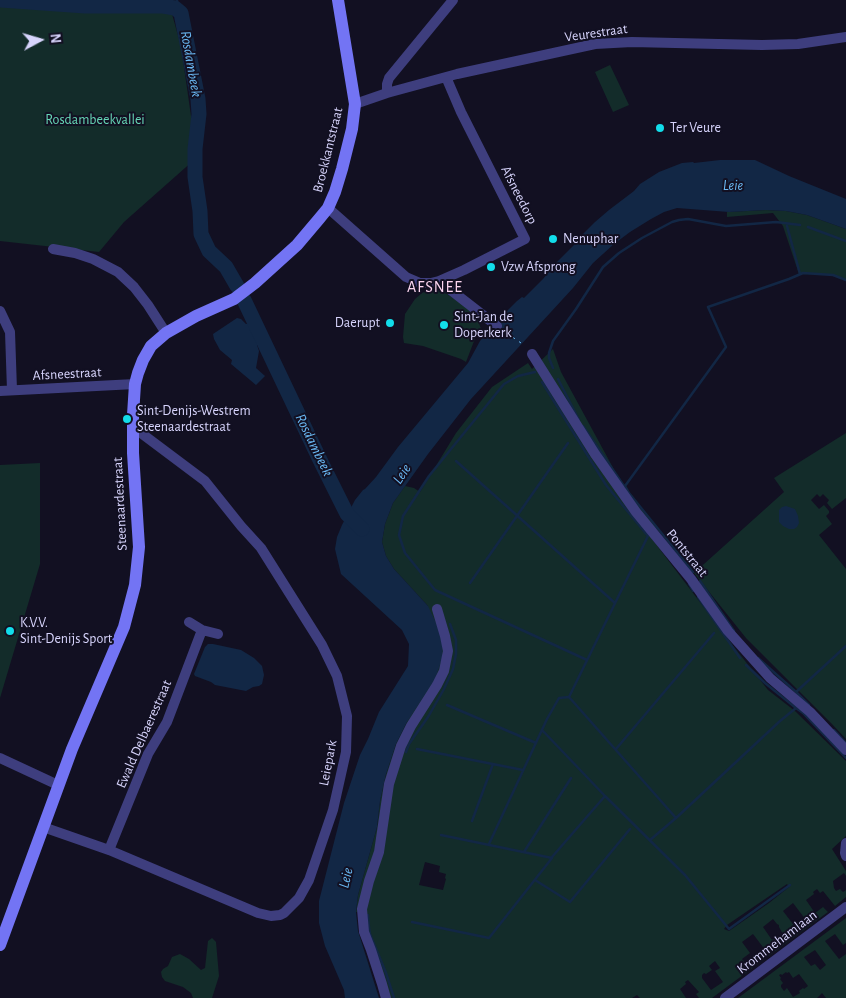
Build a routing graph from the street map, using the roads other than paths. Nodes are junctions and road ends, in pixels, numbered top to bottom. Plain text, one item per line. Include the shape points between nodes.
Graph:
1 (338, 0) edge
2 (453, 0) edge
3 (846, 37) edge
4 (446, 77) junction
5 (387, 94) junction
6 (355, 104) junction
7 (328, 208) junction
8 (53, 249) dead end
9 (439, 281) junction
10 (234, 298) joint
11 (0, 311) edge
12 (497, 326) dead end
13 (166, 333) junction
14 (532, 354) dead end
15 (135, 384) junction
16 (12, 390) junction
17 (0, 391) edge
18 (132, 427) junction
19 (437, 610) dead end
20 (189, 622) dead end
21 (202, 630) junction
22 (218, 634) dead end
23 (846, 750) edge
24 (0, 758) edge
25 (58, 785) junction
26 (43, 827) junction
27 (846, 843) edge
28 (109, 850) junction
29 (846, 856) edge
30 (846, 907) edge
31 (0, 945) edge
32 (386, 998) edge
33 (725, 998) edge

1 - 6 street, Broekkantstraat
2 - 5 street via 389,78
3 - 4 street, Veurestraat via 762,45 612,42
4 - 5 street, Veurestraat
4 - 9 street, Afsneedorp via 460,112 525,239
5 - 6 street, Veurestraat
6 - 7 street, Broekkantstraat via 342,169
7 - 9 street, Afsneedorp via 406,277 420,283
7 - 10 street, Broekkantstraat via 297,245
8 - 13 street via 93,259 118,272 139,293
9 - 12 street
10 - 13 street, Steenaardestraat
11 - 16 street via 10,332
13 - 15 street, Steenaardestraat via 151,346
14 - 23 street, Pontstraat via 631,505 691,578 728,631 770,678 810,712
15 - 16 street, Afsneestraat
15 - 18 street, Steenaardestraat
16 - 17 street, Afsneestraat
18 - 25 street, Steenaardestraat via 139,547 135,585 124,627
18 - 28 street, Leiepark via 205,481 261,548 322,645 337,676 347,716 347,736 332,810 309,880 299,898 284,913 271,916 258,913
19 - 32 street via 448,651 444,671 401,746 389,784 380,852 362,909 364,932
20 - 21 street
21 - 22 street
21 - 28 street, Ewald Delbaerestraat via 166,722 148,754
24 - 25 street
25 - 26 street, Steenaardestraat
26 - 28 street, Leiepark
26 - 31 street, Steenaardestraat
27 - 29 street
30 - 33 street, Krommehamlaan

